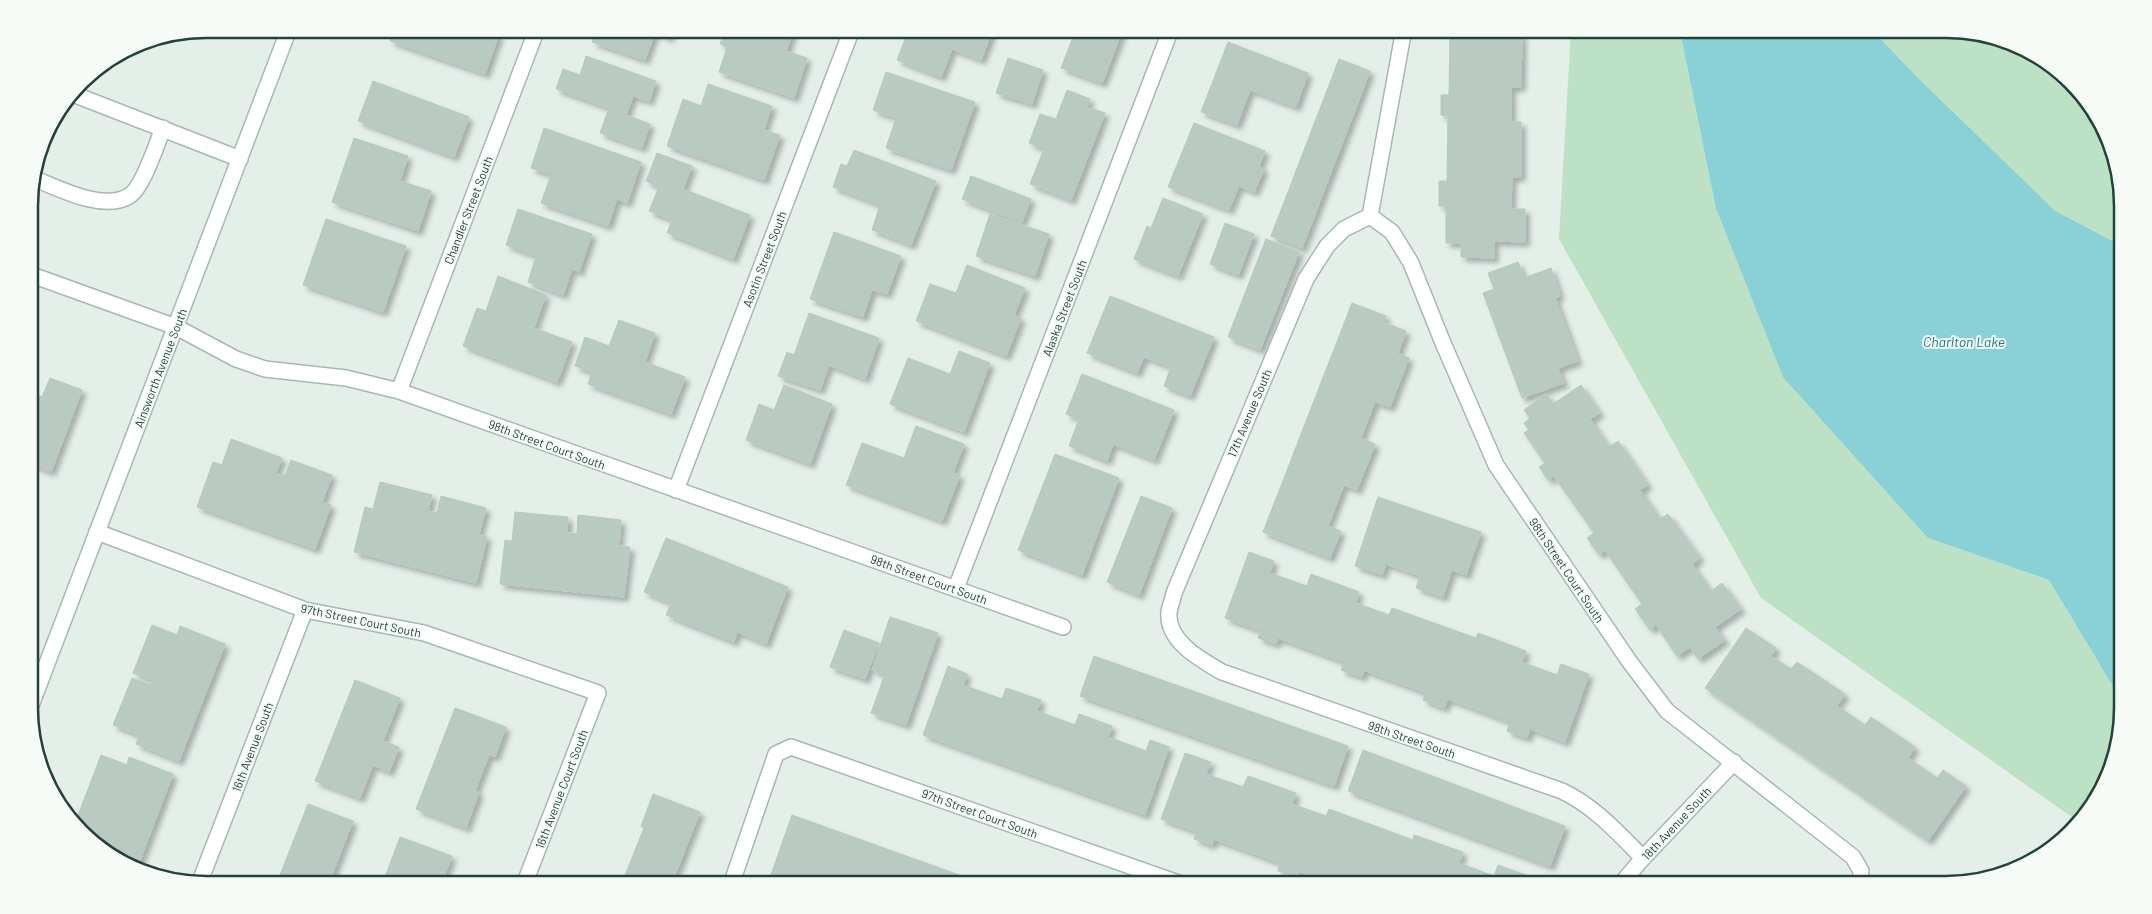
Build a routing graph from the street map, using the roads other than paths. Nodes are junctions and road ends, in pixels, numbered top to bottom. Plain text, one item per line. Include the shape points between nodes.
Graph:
1 (287, 38) edge
2 (534, 38) edge
3 (849, 38) edge
4 (1168, 38) edge
5 (1402, 38) edge
6 (78, 96) edge
7 (163, 128) junction
8 (240, 159) junction
9 (39, 180) edge
10 (1370, 216) junction
11 (38, 277) edge
12 (176, 327) junction
13 (399, 391) junction
14 (676, 490) junction
15 (97, 532) junction
16 (956, 588) junction
17 (305, 610) junction
18 (1063, 627) dead end
19 (1174, 633) joint
20 (38, 687) edge
21 (598, 693) joint
22 (1734, 762) junction
23 (1643, 858) junction
24 (202, 876) edge
25 (527, 876) edge
26 (733, 876) edge
27 (1159, 876) edge
28 (1628, 876) edge
29 (1861, 876) edge

1 - 8 street, Ainsworth Avenue South
2 - 13 street, Chandler Street South
3 - 14 street, Asotin Street South
4 - 16 street, Alaska Street South
5 - 10 street
6 - 7 street
7 - 8 street
7 - 9 street via 143,179 130,196 112,201 85,198
8 - 12 street, Ainsworth Avenue South
10 - 19 street, 17th Avenue South via 1344,229 1327,246 1306,279 1174,593 1168,614
10 - 22 street, 98th Street Court South via 1392,232 1411,263 1496,465 1628,661 1667,711
11 - 12 street, 98th Street Court South
12 - 13 street, 98th Street Court South via 236,359 265,369 346,378
12 - 15 street, Ainsworth Avenue South
13 - 14 street, 98th Street Court South
14 - 16 street, 98th Street Court South
15 - 17 street, 97th Street Court South
15 - 20 street, Ainsworth Avenue South
16 - 18 street, 98th Street Court South
17 - 21 street, 97th Street Court South via 424,633
17 - 24 street, 16th Avenue South
19 - 23 street, 98th Street South via 1187,648 1222,672 1571,795 1603,818
21 - 25 street, 16th Avenue Court South
22 - 23 street, 18th Avenue South
22 - 29 street, 98th Street Court South via 1853,856
23 - 28 street, 18th Avenue South
26 - 27 street, 97th Street Court South via 776,754 791,747

